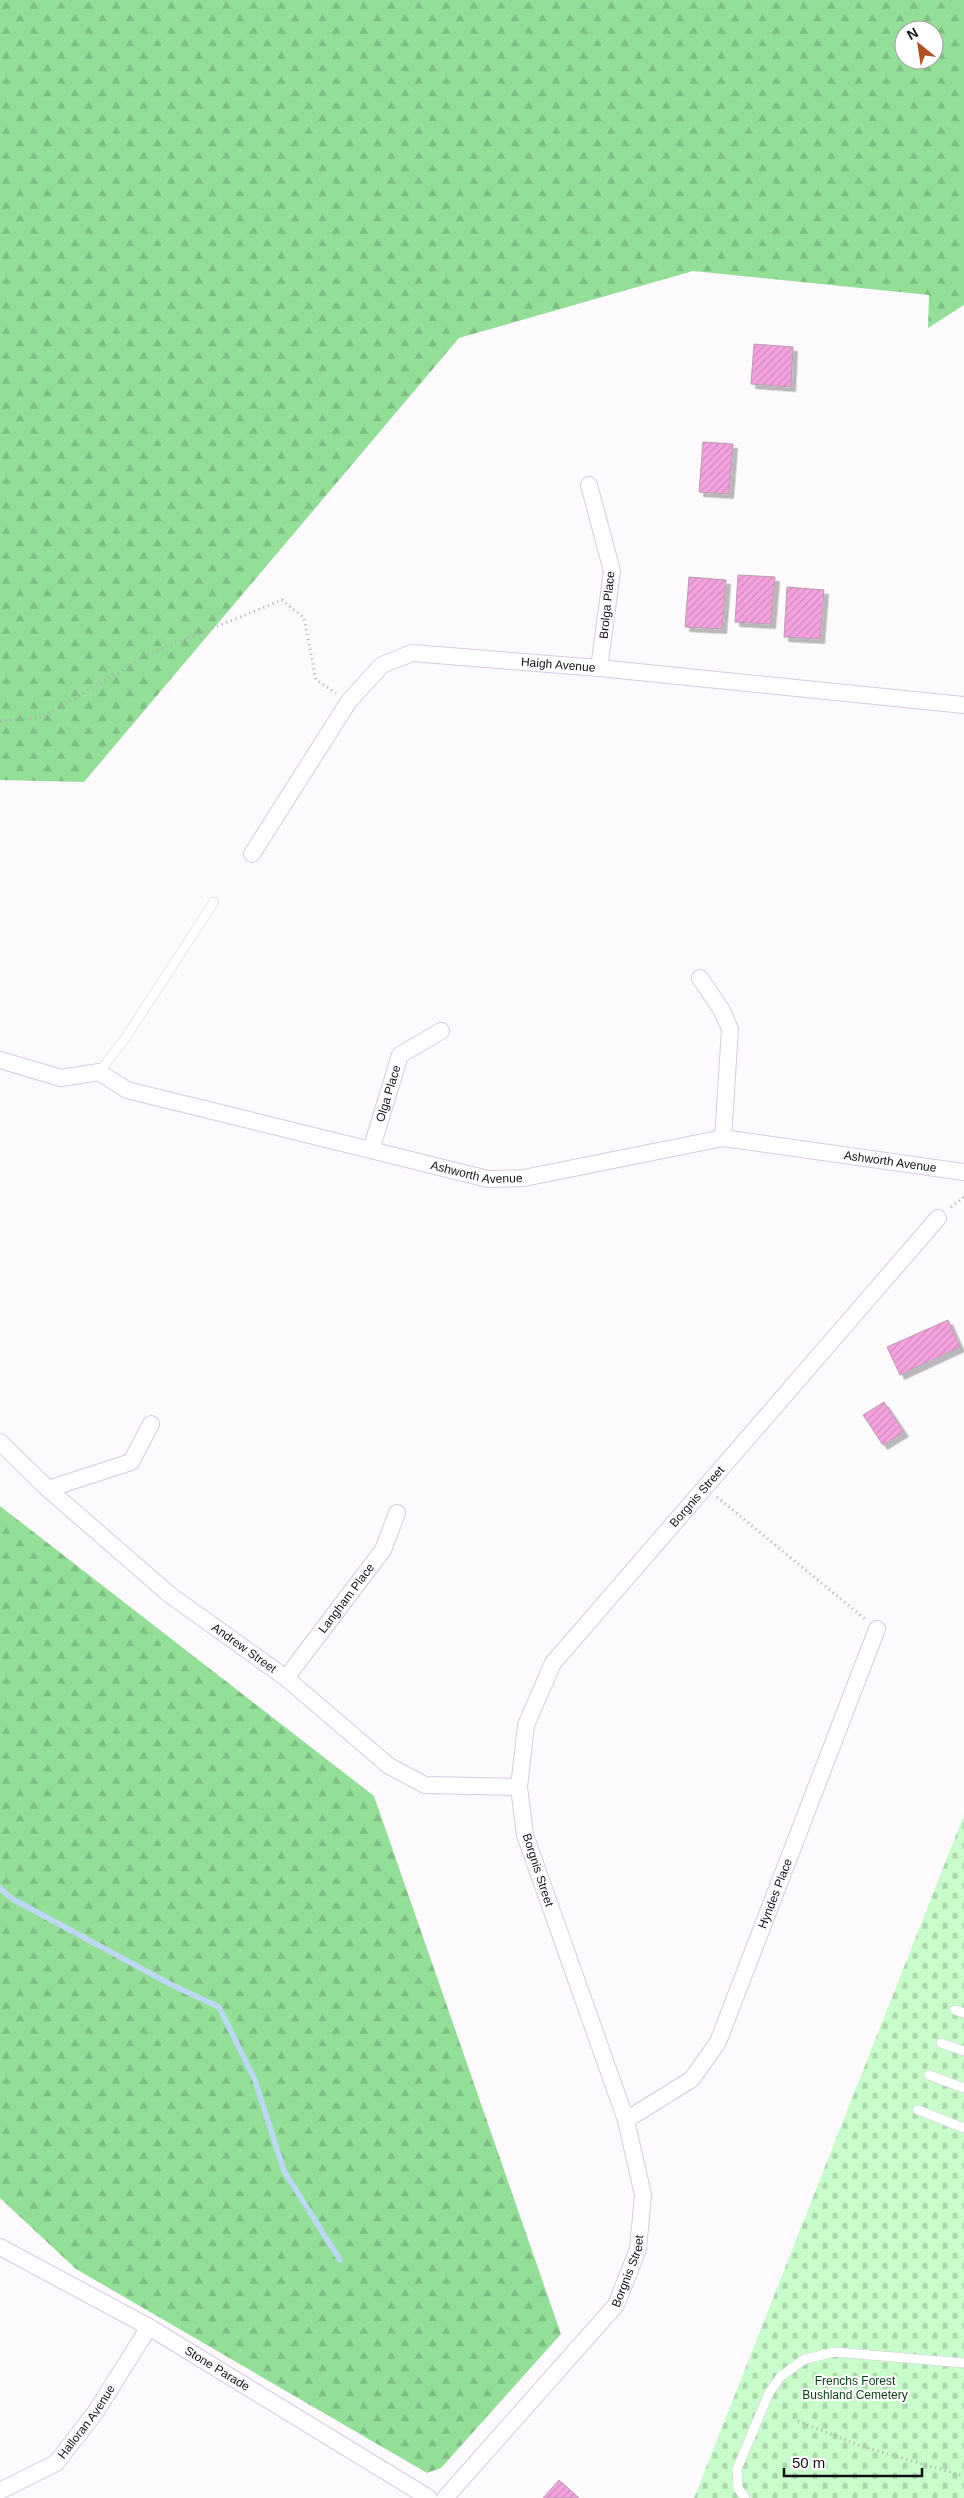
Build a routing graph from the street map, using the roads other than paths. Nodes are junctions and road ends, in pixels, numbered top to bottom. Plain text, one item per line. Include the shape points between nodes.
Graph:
1 (590, 485) dead end
2 (599, 668) junction
3 (964, 705) edge
4 (252, 854) dead end
5 (214, 902) dead end
6 (700, 978) dead end
7 (441, 1031) dead end
8 (0, 1060) edge
9 (99, 1072) junction
10 (723, 1138) junction
11 (371, 1150) junction
12 (964, 1172) edge
13 (938, 1218) dead end
14 (151, 1424) dead end
15 (0, 1442) edge
16 (48, 1489) junction
17 (397, 1514) dead end
18 (877, 1629) road end
19 (286, 1678) junction
20 (518, 1787) junction
21 (941, 2043) dead end
22 (964, 2051) edge
23 (929, 2075) dead end
24 (964, 2088) edge
25 (918, 2110) dead end
26 (626, 2120) junction
27 (964, 2128) edge
28 (0, 2247) edge
29 (149, 2327) junction
30 (964, 2362) edge
31 (0, 2492) edge
32 (429, 2498) edge
33 (445, 2498) edge
34 (745, 2498) edge

1 - 2 street, Brolga Place via 612,571
2 - 3 street, Haigh Avenue
2 - 4 street, Haigh Avenue via 412,653 382,665 349,701
5 - 9 lane via 126,1037
6 - 10 street via 730,1029
7 - 11 street, Olga Place via 400,1055
8 - 9 street via 61,1078
9 - 11 street, Ashworth Avenue via 126,1090
10 - 11 street, Ashworth Avenue via 524,1178 488,1179
10 - 12 street, Ashworth Avenue
13 - 20 street, Borgnis Street via 552,1663 526,1725
14 - 16 street via 131,1462
15 - 16 street, Andrew Street
16 - 19 street, Andrew Street via 170,1595
17 - 19 street, Langham Place via 383,1550
18 - 26 street, Hyndes Place via 718,2042 692,2079
19 - 20 street, Andrew Street via 389,1766 425,1785
20 - 26 street, Borgnis Street via 525,1835
21 - 22 lane
23 - 24 lane
25 - 27 lane
26 - 33 street, Borgnis Street via 642,2194 638,2249 616,2305
28 - 29 street, Stone Parade
29 - 31 street, Halloran Avenue via 95,2413 56,2463
29 - 32 street, Stone Parade
30 - 34 lane via 835,2352 805,2359 781,2376 769,2393 737,2469 738,2488

